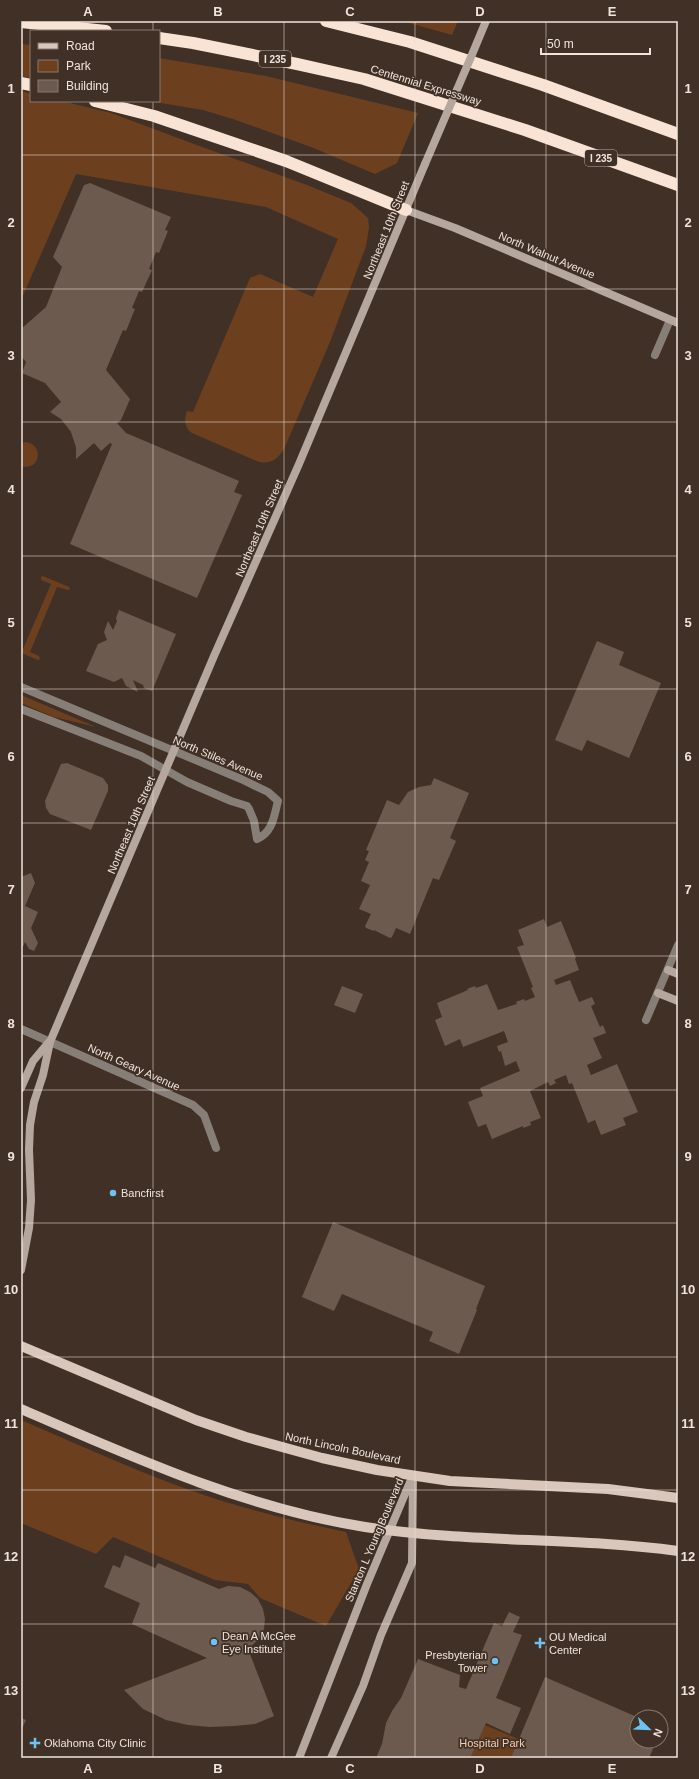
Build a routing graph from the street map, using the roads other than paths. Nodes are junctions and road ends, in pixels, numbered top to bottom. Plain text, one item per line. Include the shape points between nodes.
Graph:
1 (326, 21) edge
2 (486, 21) edge
3 (21, 22) edge
4 (97, 30) edge
5 (160, 38) edge
6 (99, 102) edge
7 (678, 134) edge
8 (678, 185) edge
9 (406, 210) junction
10 (674, 322) edge
11 (655, 355) dead end
12 (21, 687) edge
13 (21, 709) edge
14 (174, 752) junction
15 (166, 770) junction
16 (678, 945) edge
17 (668, 970) junction
18 (678, 974) edge
19 (658, 993) junction
20 (678, 1001) edge
21 (646, 1020) dead end
22 (21, 1029) edge
23 (50, 1042) junction
24 (21, 1088) edge
25 (216, 1148) dead end
26 (21, 1270) edge
27 (21, 1346) edge
28 (21, 1409) edge
29 (413, 1475) junction
30 (678, 1498) edge
31 (390, 1530) junction
32 (413, 1533) junction
33 (678, 1551) edge
34 (299, 1758) edge
35 (331, 1758) edge

1 - 7 highway via 432,49 543,85
2 - 9 main road, Northeast 10th Street, bridge
3 - 4 highway
5 - 8 highway, Centennial Expressway / I 235 via 297,64 364,80 525,130
6 - 9 highway via 154,116 286,161
9 - 10 main road, North Walnut Avenue via 455,228
9 - 14 main road, Northeast 10th Street
10 - 11 street
12 - 14 street, North Stiles Avenue
13 - 15 street, North Stiles Avenue via 141,756
14 - 15 main road, Northeast 10th Street
14 - 15 street, North Stiles Avenue via 268,792 278,801 272,824 264,836 257,839 254,820 247,806 187,782
15 - 23 main road, Northeast 10th Street
16 - 17 street
17 - 18 main road
17 - 19 street
19 - 20 main road
19 - 21 street
22 - 23 street, North Geary Avenue
23 - 24 main road, Northeast 10th Street via 33,1061
23 - 25 street, North Geary Avenue via 193,1105 204,1116
23 - 26 main road, Northeast 10th Street via 30,1125 31,1200
27 - 29 main road, North Lincoln Boulevard via 172,1411 246,1437 341,1462
28 - 31 main road via 144,1462 219,1489 323,1518
29 - 30 main road, North Lincoln Boulevard via 476,1483 608,1489
29 - 31 main road, Stanton L Young Boulevard
29 - 32 main road, Stanton L Young Boulevard
31 - 32 main road
31 - 34 main road, Stanton L Young Boulevard
32 - 33 main road via 603,1543
32 - 35 main road, Stanton L Young Boulevard via 412,1563

